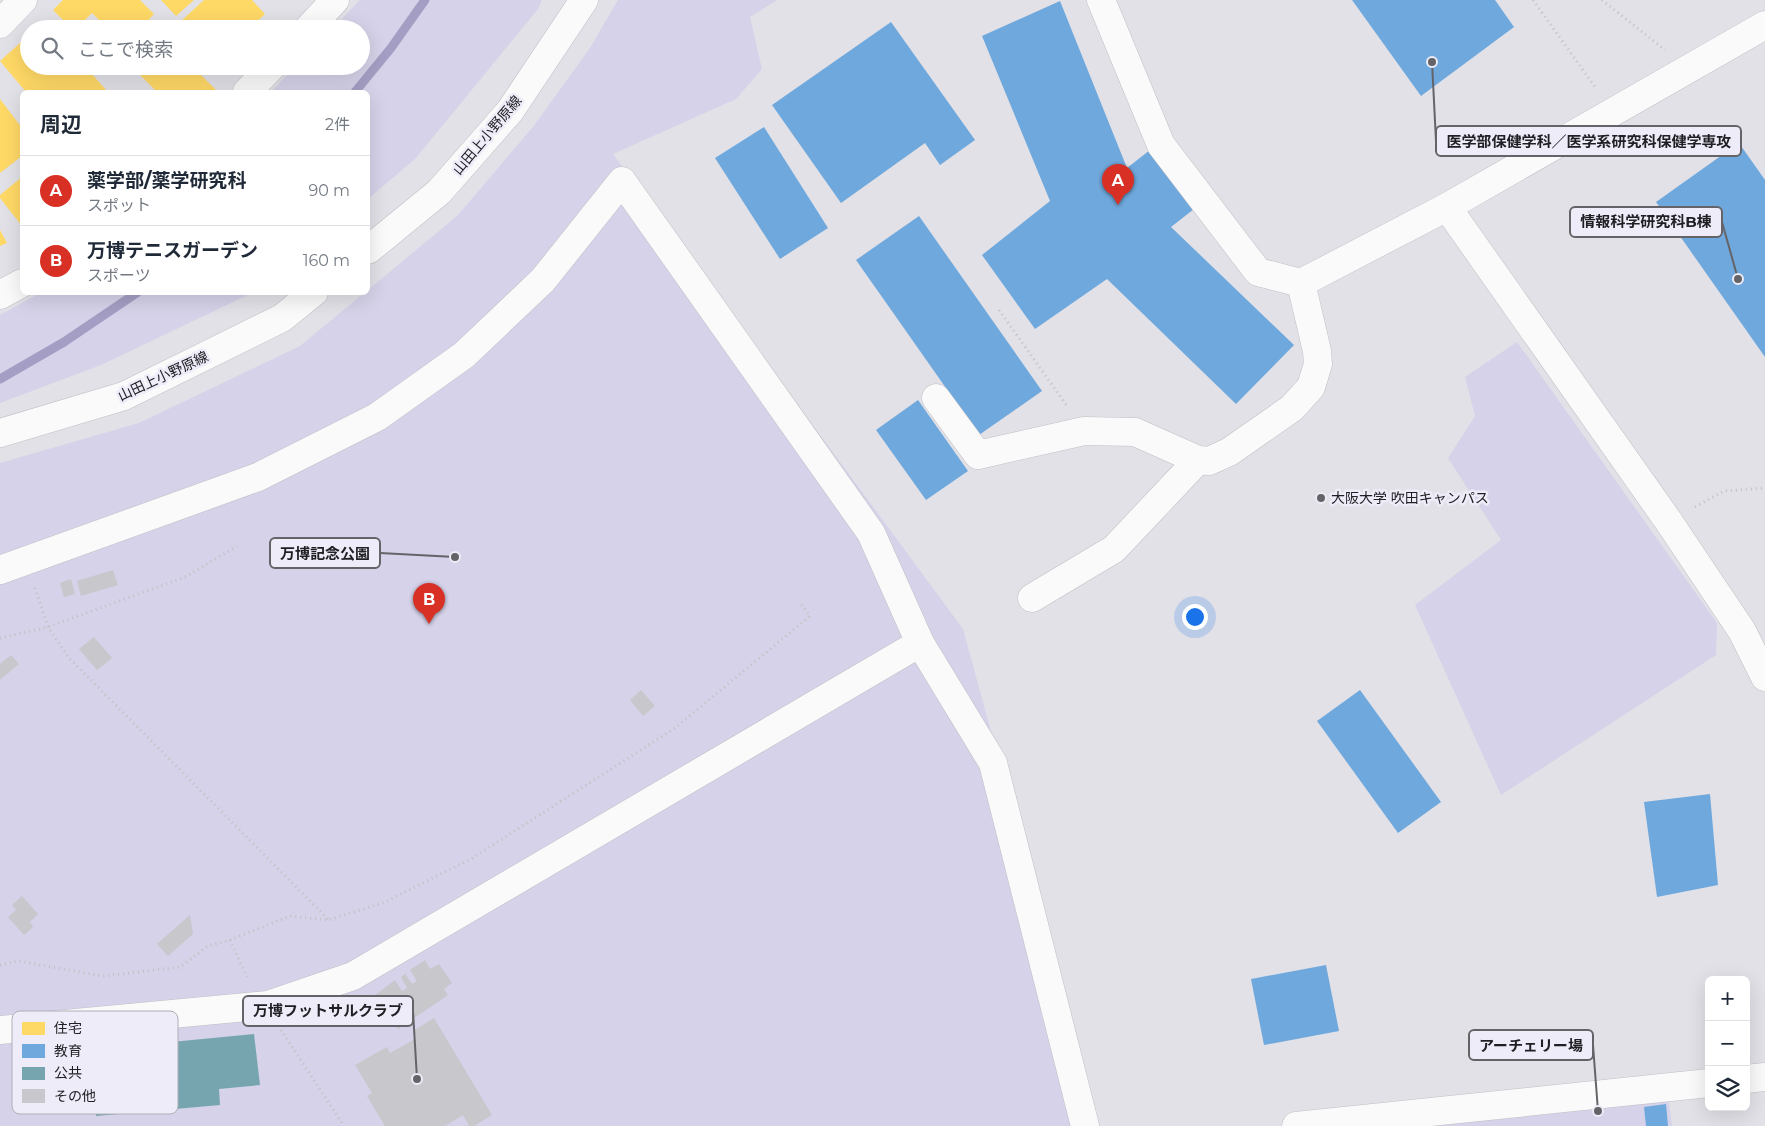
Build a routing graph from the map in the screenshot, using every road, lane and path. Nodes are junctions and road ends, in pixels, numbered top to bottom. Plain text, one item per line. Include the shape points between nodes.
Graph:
1 (23, 0) edge
2 (336, 0) edge
3 (584, 0) edge
4 (1101, 0) edge
5 (1533, 0) edge
6 (1602, 0) edge
7 (317, 20) edge
8 (0, 24) edge
9 (1765, 25) edge
10 (1689, 69) junction
11 (263, 75) edge
12 (249, 90) edge
13 (1613, 112) junction
14 (1447, 207) junction
15 (370, 248) edge
16 (20, 283) edge
17 (1301, 284) junction
18 (0, 295) edge
19 (310, 295) edge
20 (999, 310) dead end
21 (936, 398) dead end
22 (1084, 431) junction
23 (0, 433) edge
24 (1198, 460) junction
25 (1765, 488) edge
26 (1669, 522) junction
27 (236, 546) dead end
28 (26, 562) junction
29 (0, 570) edge
30 (1032, 598) dead end
31 (801, 604) dead end
32 (48, 626) junction
33 (0, 638) edge
34 (920, 643) junction
35 (1765, 677) edge
36 (329, 920) junction
37 (230, 940) junction
38 (0, 965) edge
39 (268, 1005) junction
40 (178, 1013) edge
41 (286, 1040) dead end
42 (1765, 1077) edge
43 (1750, 1079) edge
44 (1705, 1083) edge
45 (344, 1126) edge
46 (1085, 1126) edge
47 (1296, 1126) edge

1 - 8 main road
2 - 7 main road
3 - 15 main road, 山田上小野原線 via 510,110 439,192
4 - 17 main road via 1161,145 1258,272
5 - 13 path
6 - 10 path
9 - 10 main road
10 - 13 main road
11 - 12 main road
13 - 14 main road
14 - 17 main road
14 - 26 main road
16 - 18 main road
17 - 24 main road via 1317,351 1318,364 1311,386 1292,408 1229,452 1209,461
19 - 23 main road, 山田上小野原線 via 282,318 124,396
20 - 22 path
21 - 22 main road via 978,455
22 - 24 main road via 1134,432
24 - 30 main road via 1114,549
25 - 26 path via 1724,491
26 - 35 main road via 1742,631
27 - 32 path via 185,577
28 - 29 main road
28 - 32 path
28 - 34 main road via 258,477 377,417 464,355 543,280 622,182 871,533
31 - 36 path via 810,616 675,728 471,859 386,902
32 - 33 path
32 - 36 path via 69,658
34 - 39 main road via 353,976
34 - 46 main road via 993,763
36 - 37 path via 290,916
37 - 38 path via 208,946 180,967 102,976 18,962
37 - 39 path via 248,982
39 - 40 main road
41 - 45 path
42 - 43 main road
44 - 47 main road

